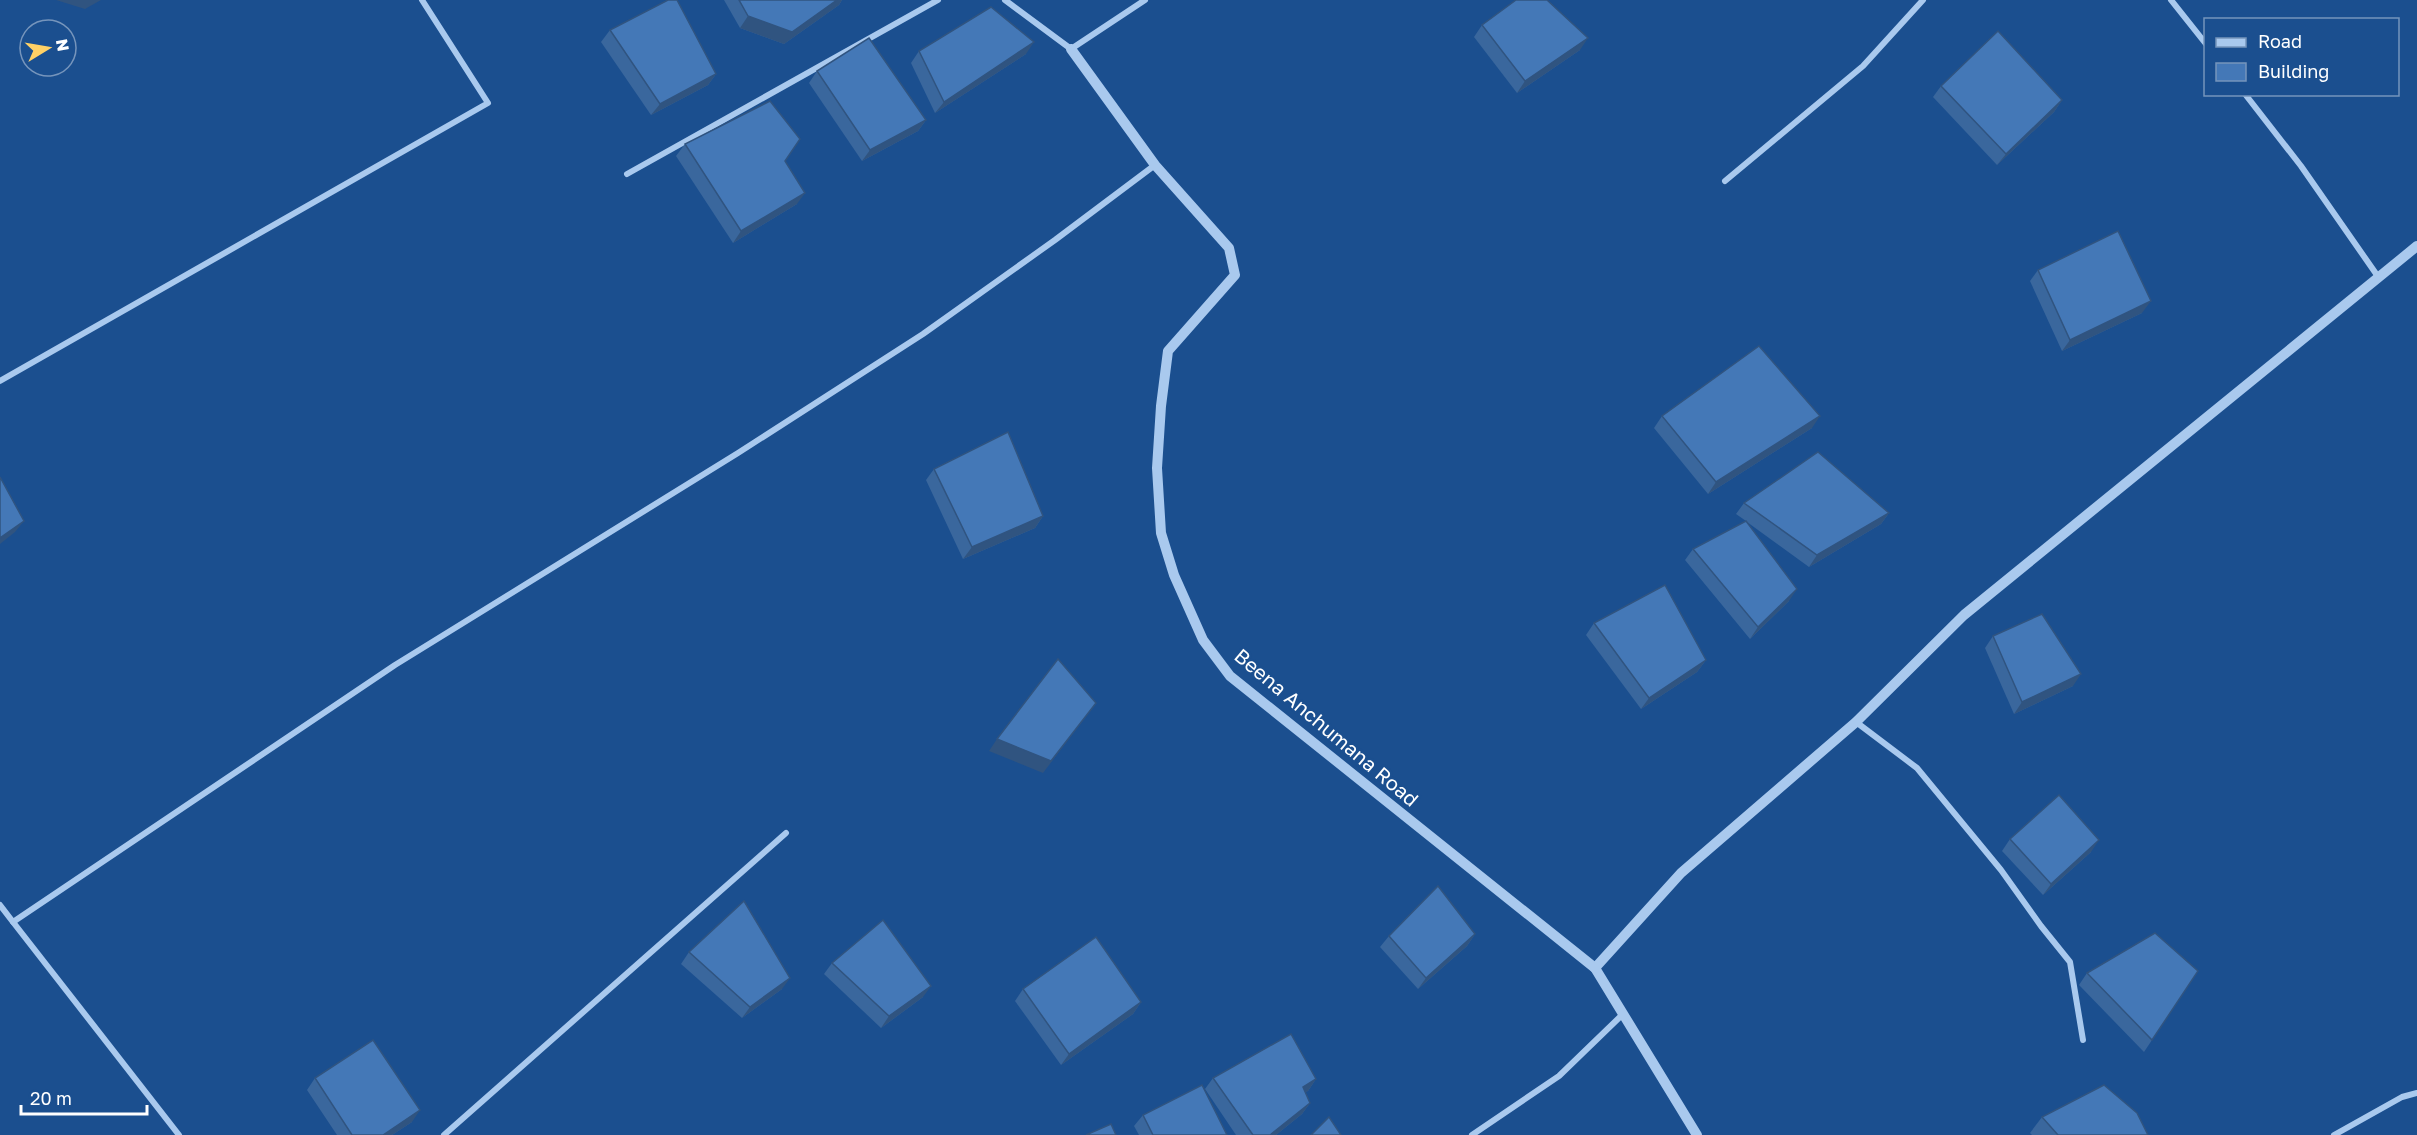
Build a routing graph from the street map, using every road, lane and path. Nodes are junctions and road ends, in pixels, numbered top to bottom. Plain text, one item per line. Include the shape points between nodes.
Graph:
1 (422, 0) edge
2 (938, 0) edge
3 (1005, 0) edge
4 (1145, 0) edge
5 (1923, 0) edge
6 (2171, 0) edge
7 (2204, 43) edge
8 (1071, 49) junction
9 (2247, 96) edge
10 (1155, 165) junction
11 (627, 174) dead end
12 (1725, 181) dead end
13 (2417, 246) edge
14 (2379, 278) junction
15 (0, 381) edge
16 (1856, 722) junction
17 (786, 832) dead end
18 (0, 905) edge
19 (14, 922) junction
20 (1596, 968) junction
21 (1623, 1014) junction
22 (2083, 1040) dead end
23 (2417, 1093) edge
24 (179, 1135) edge
25 (444, 1135) edge
26 (1472, 1135) edge
27 (1697, 1135) edge
28 (2334, 1135) edge

1 - 15 street via 488,104
2 - 11 street
3 - 8 street, Beena Anchumana Road
4 - 8 street
5 - 12 street via 1863,66
6 - 7 street
8 - 10 street, Beena Anchumana Road
9 - 14 street
10 - 19 street via 923,334 395,665
10 - 20 street, Beena Anchumana Road via 1229,248 1235,275 1168,351 1161,406 1157,468 1161,533 1174,576 1203,640 1230,676
13 - 14 street
14 - 16 street via 1964,615
16 - 20 street via 1681,873
16 - 22 street via 1917,768 2070,962
17 - 25 street
18 - 19 street
19 - 24 street
20 - 21 street, Beena Anchumana Road
21 - 26 street via 1559,1076
21 - 27 street, Beena Anchumana Road
23 - 28 street via 2402,1097

